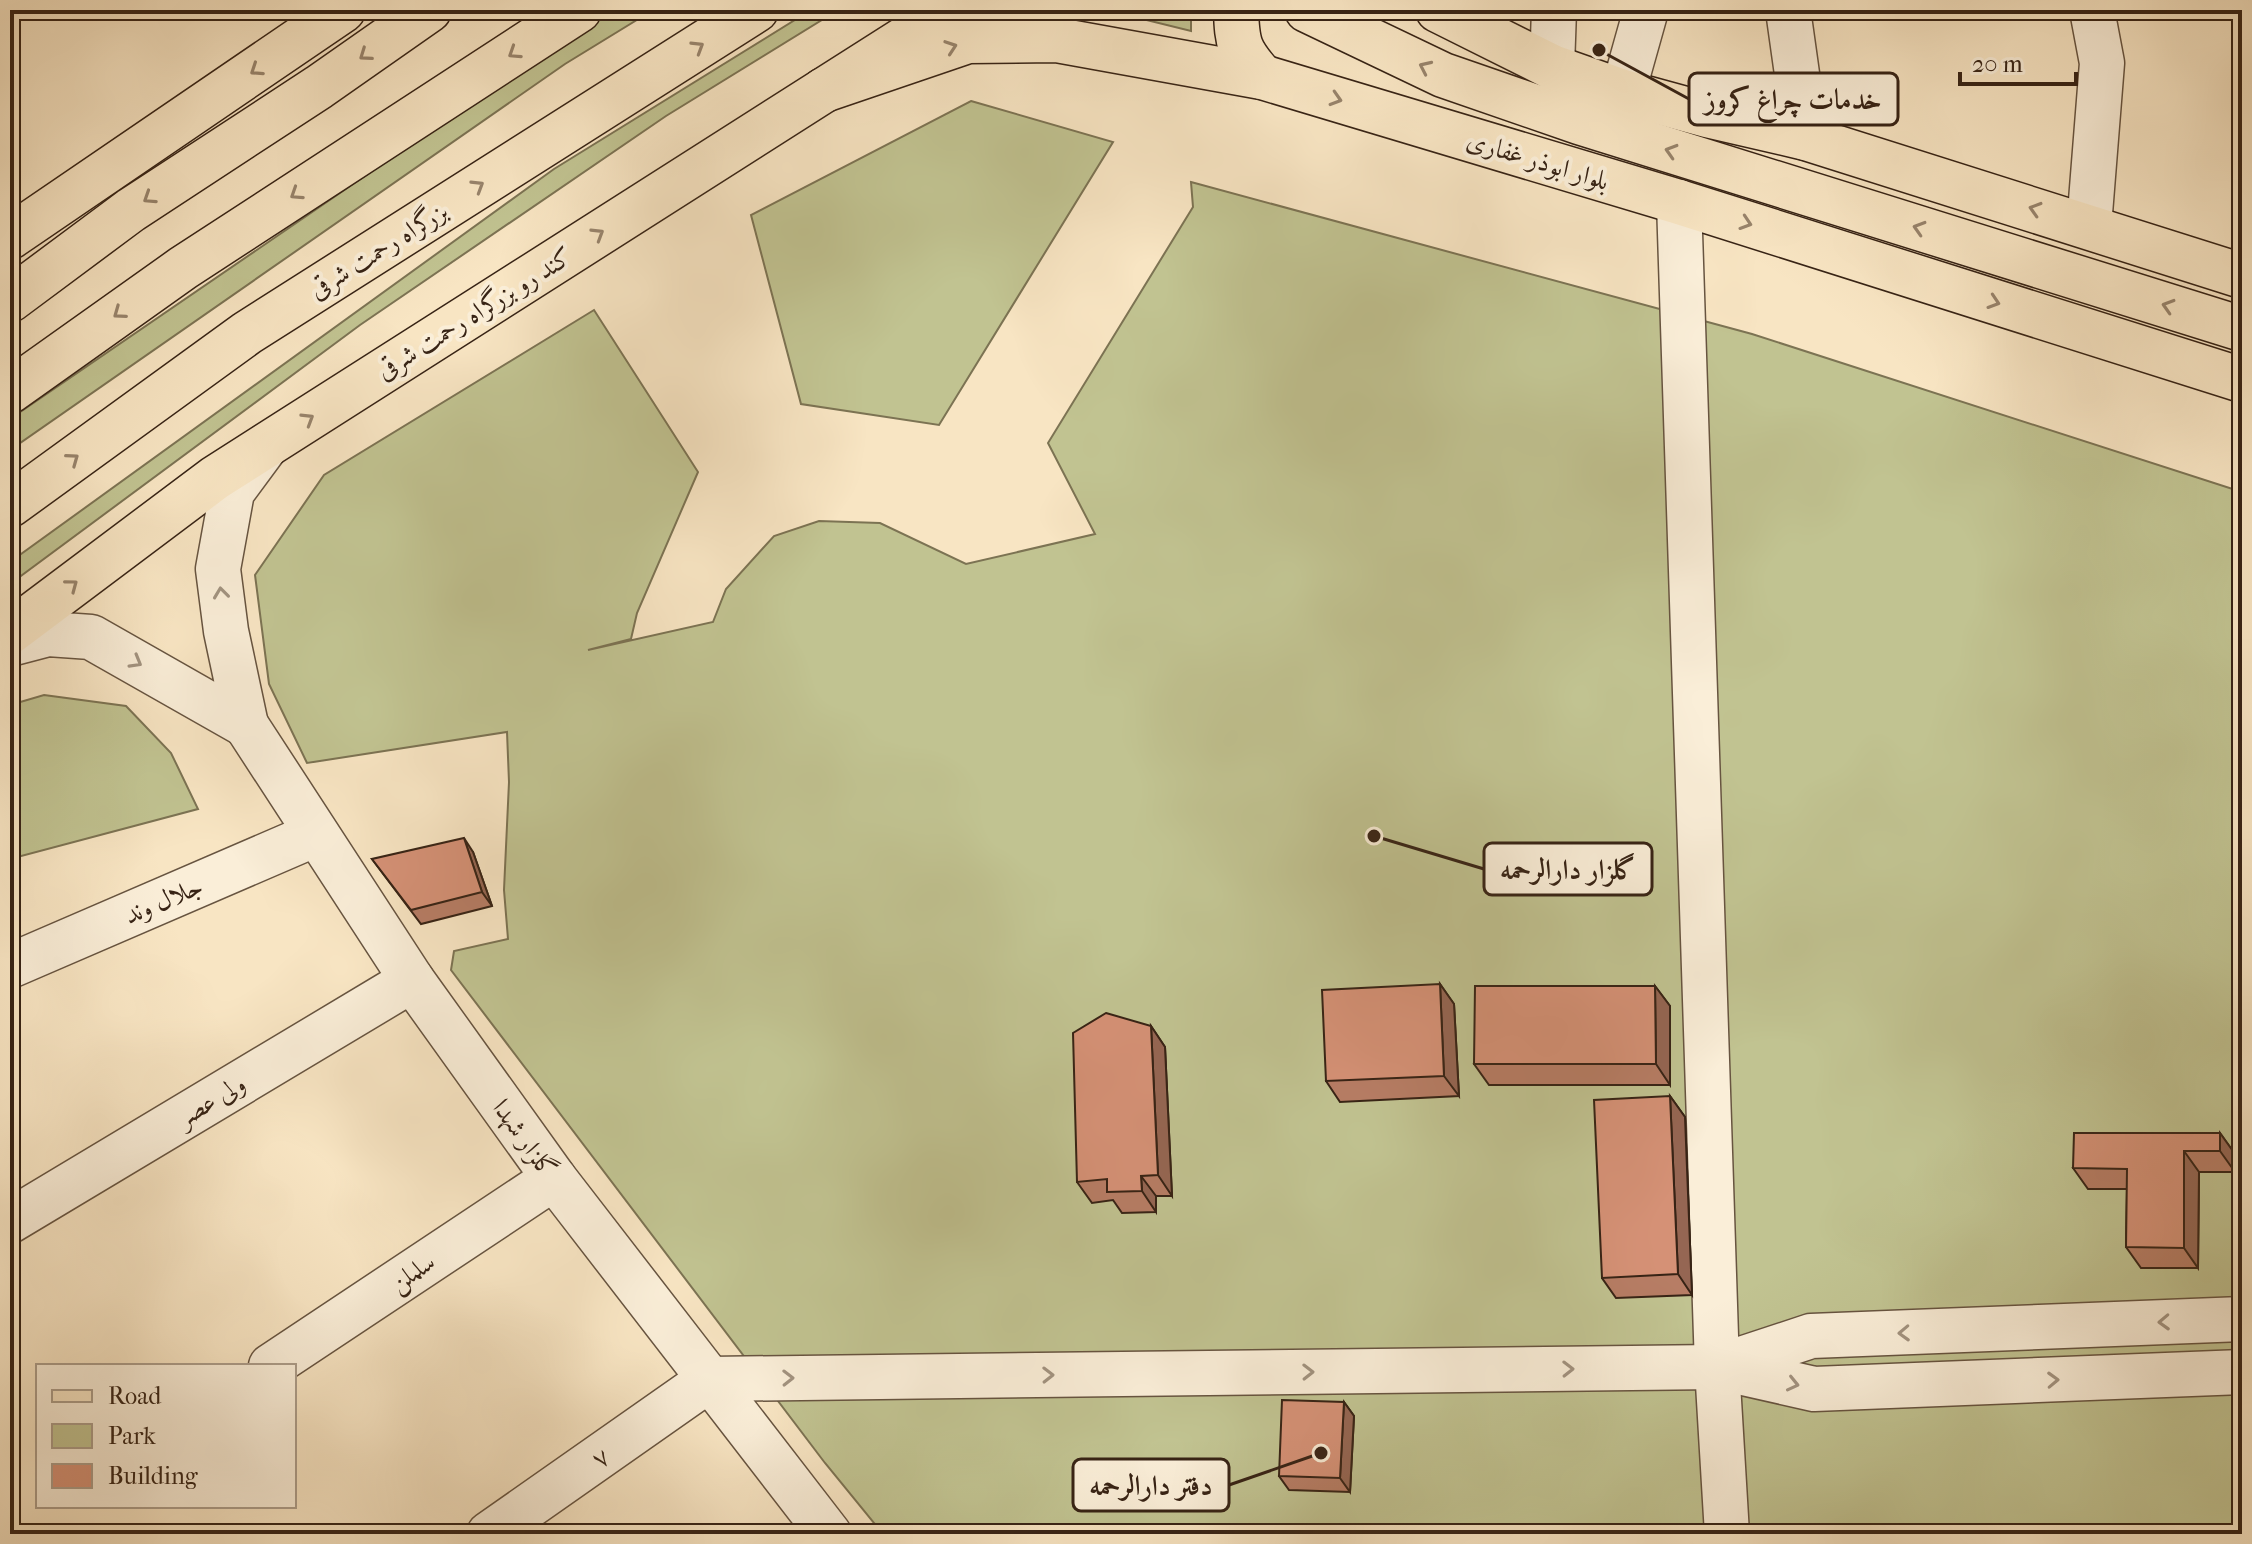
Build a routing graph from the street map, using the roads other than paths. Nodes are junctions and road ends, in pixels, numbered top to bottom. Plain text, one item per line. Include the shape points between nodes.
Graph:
1 (343, 10) edge
2 (429, 10) edge
3 (579, 10) edge
4 (756, 10) edge
5 (950, 10) edge
6 (1236, 10) edge
7 (1307, 10) edge
8 (1438, 10) edge
9 (1554, 10) edge
10 (1646, 10) edge
11 (1788, 10) edge
12 (2092, 10) edge
13 (1552, 67) junction
14 (1262, 77) junction
15 (824, 90) junction
16 (1623, 92) junction
17 (1806, 138) junction
18 (1679, 202) junction
19 (2089, 226) junction
20 (10, 237) edge
21 (2242, 276) edge
22 (10, 300) edge
23 (2242, 329) edge
24 (2242, 380) edge
25 (10, 391) edge
26 (268, 444) junction
27 (10, 505) edge
28 (10, 632) edge
29 (10, 644) edge
30 (246, 725) junction
31 (316, 834) junction
32 (10, 966) edge
33 (412, 980) junction
34 (554, 1178) junction
35 (10, 1221) edge
36 (2242, 1319) edge
37 (274, 1364) edge
38 (1717, 1367) junction
39 (2242, 1372) edge
40 (710, 1379) junction
41 (489, 1534) edge
42 (829, 1534) edge
43 (1727, 1534) edge

1 -> 20 main road
2 -> 22 main road via 131,210
3 -> 25 main road via 183,268
27 -> 4 main road, بزرگراه رحمت شرقی via 247,333
5 - 15 main road, کند رو بزرگراه رحمت شرقی
6 - 14 main road via 1237,39
23 -> 7 main road via 1579,122 1443,75
8 - 13 main road
9 - 13 street
10 - 16 street
11 - 17 street
12 - 19 street via 2102,63
13 - 16 main road
15 -> 14 main road, بلوار ابوذر غفاری via 968,41 1057,40
14 -> 18 main road, بلوار ابوذر غفاری
26 -> 15 main road, کند رو بزرگراه رحمت شرقی
16 - 17 main road
19 -> 17 main road
18 -> 24 main road, بلوار ابوذر غفاری
18 - 38 street
19 - 21 main road
28 -> 26 main road, کند رو بزرگراه رحمت شرقی
30 -> 26 street, گلزار شهدا via 218,569 232,492
29 -> 30 street, گلزار شهدا via 48,634 91,637
30 - 31 street, گلزار شهدا
31 - 32 street, جلال وند
31 - 33 street, گلزار شهدا
33 - 34 street, گلزار شهدا
33 - 35 street, ولی عصر
34 - 37 street, سلملن
34 - 40 street, گلزار شهدا
36 -> 38 street via 1811,1336
38 -> 39 street via 1814,1389
40 -> 38 street
38 - 43 street
40 - 41 street, ۷
40 - 42 street, گلزار شهدا

